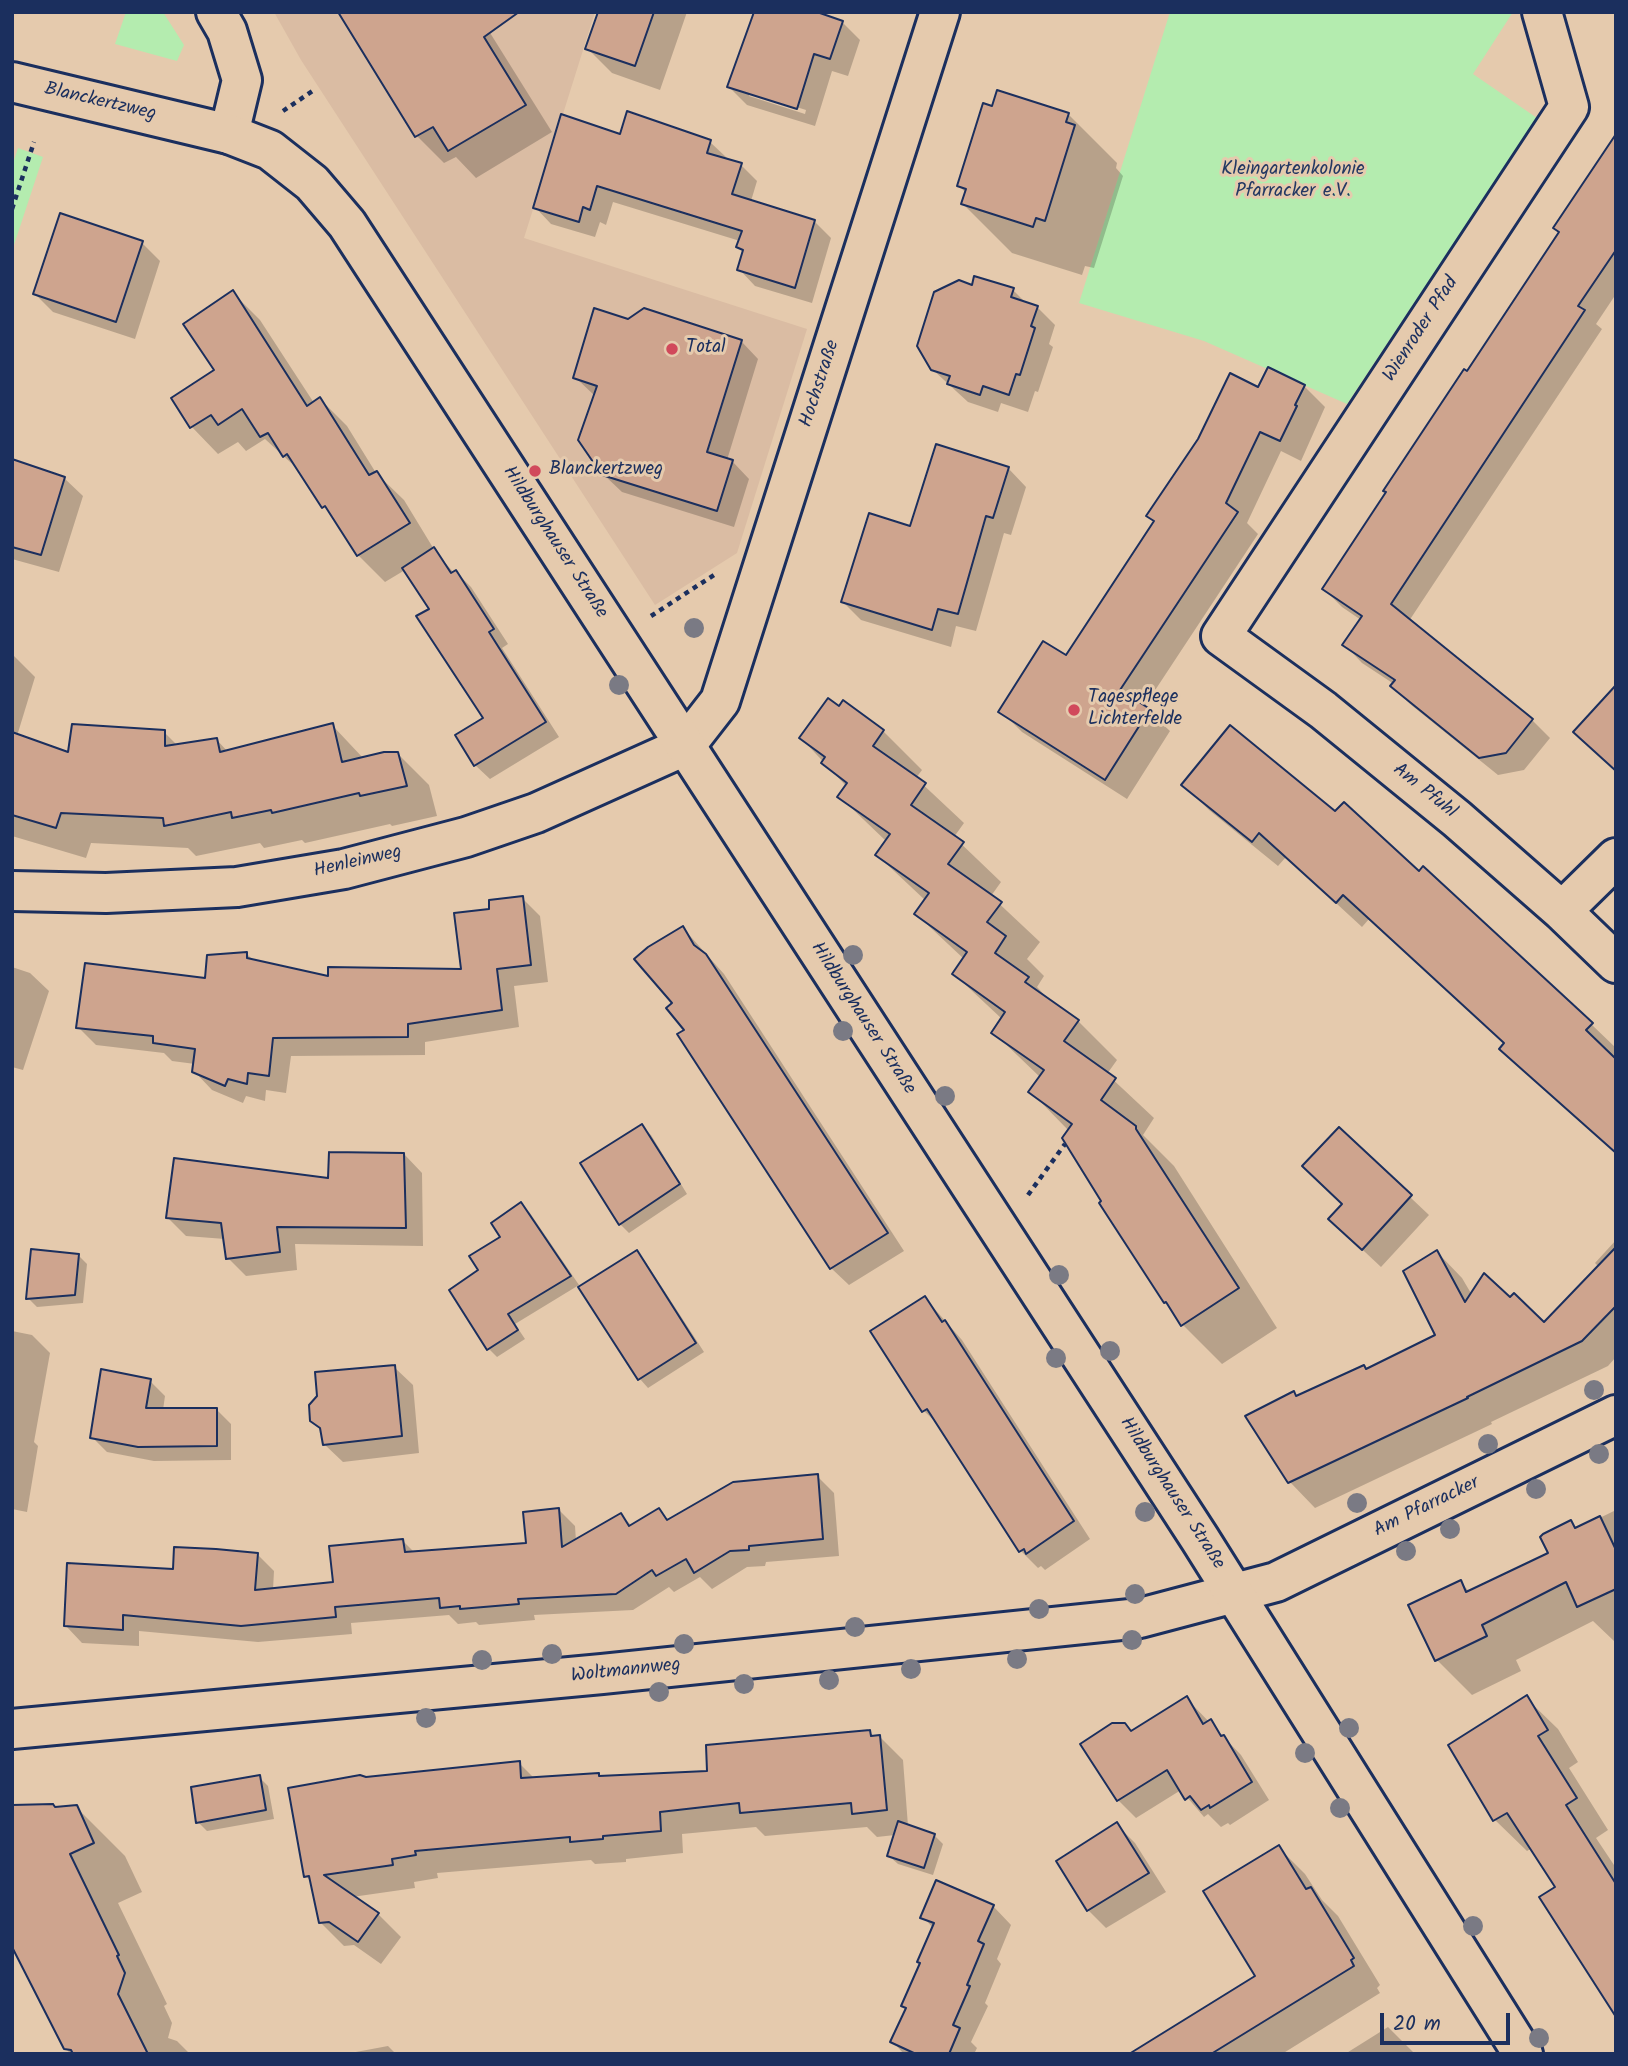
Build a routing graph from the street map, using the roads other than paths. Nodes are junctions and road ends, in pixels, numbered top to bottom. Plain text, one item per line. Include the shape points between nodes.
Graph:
1 (216, 12) edge
2 (940, 12) edge
3 (1542, 12) edge
4 (12, 82) edge
5 (229, 134) junction
6 (1221, 636) joint
7 (685, 746) junction
8 (1616, 858) edge
9 (12, 891) edge
10 (1562, 911) junction
11 (1616, 964) edge
12 (1616, 1415) edge
13 (1236, 1594) junction
14 (12, 1730) edge
15 (1523, 2054) edge

1 - 5 street via 242,80
2 - 7 street, Hochstraße via 720,701
3 - 6 street, Wienroder Pfad via 1569,107
4 - 5 street, Blanckertzweg
5 - 7 street, Hildburghauser Straße via 270,150 312,183 347,225
6 - 10 street, Am Pfuhl via 1323,710
7 - 9 street, Henleinweg via 536,813 344,869 237,887 106,893
7 - 13 street, Hildburghauser Straße
8 - 10 street
10 - 11 street, Am Pfuhl
12 - 13 street, Am Pfarracker via 1276,1582
13 - 14 street, Woltmannweg via 1097,1624
13 - 15 street, Hildburghauser Straße

